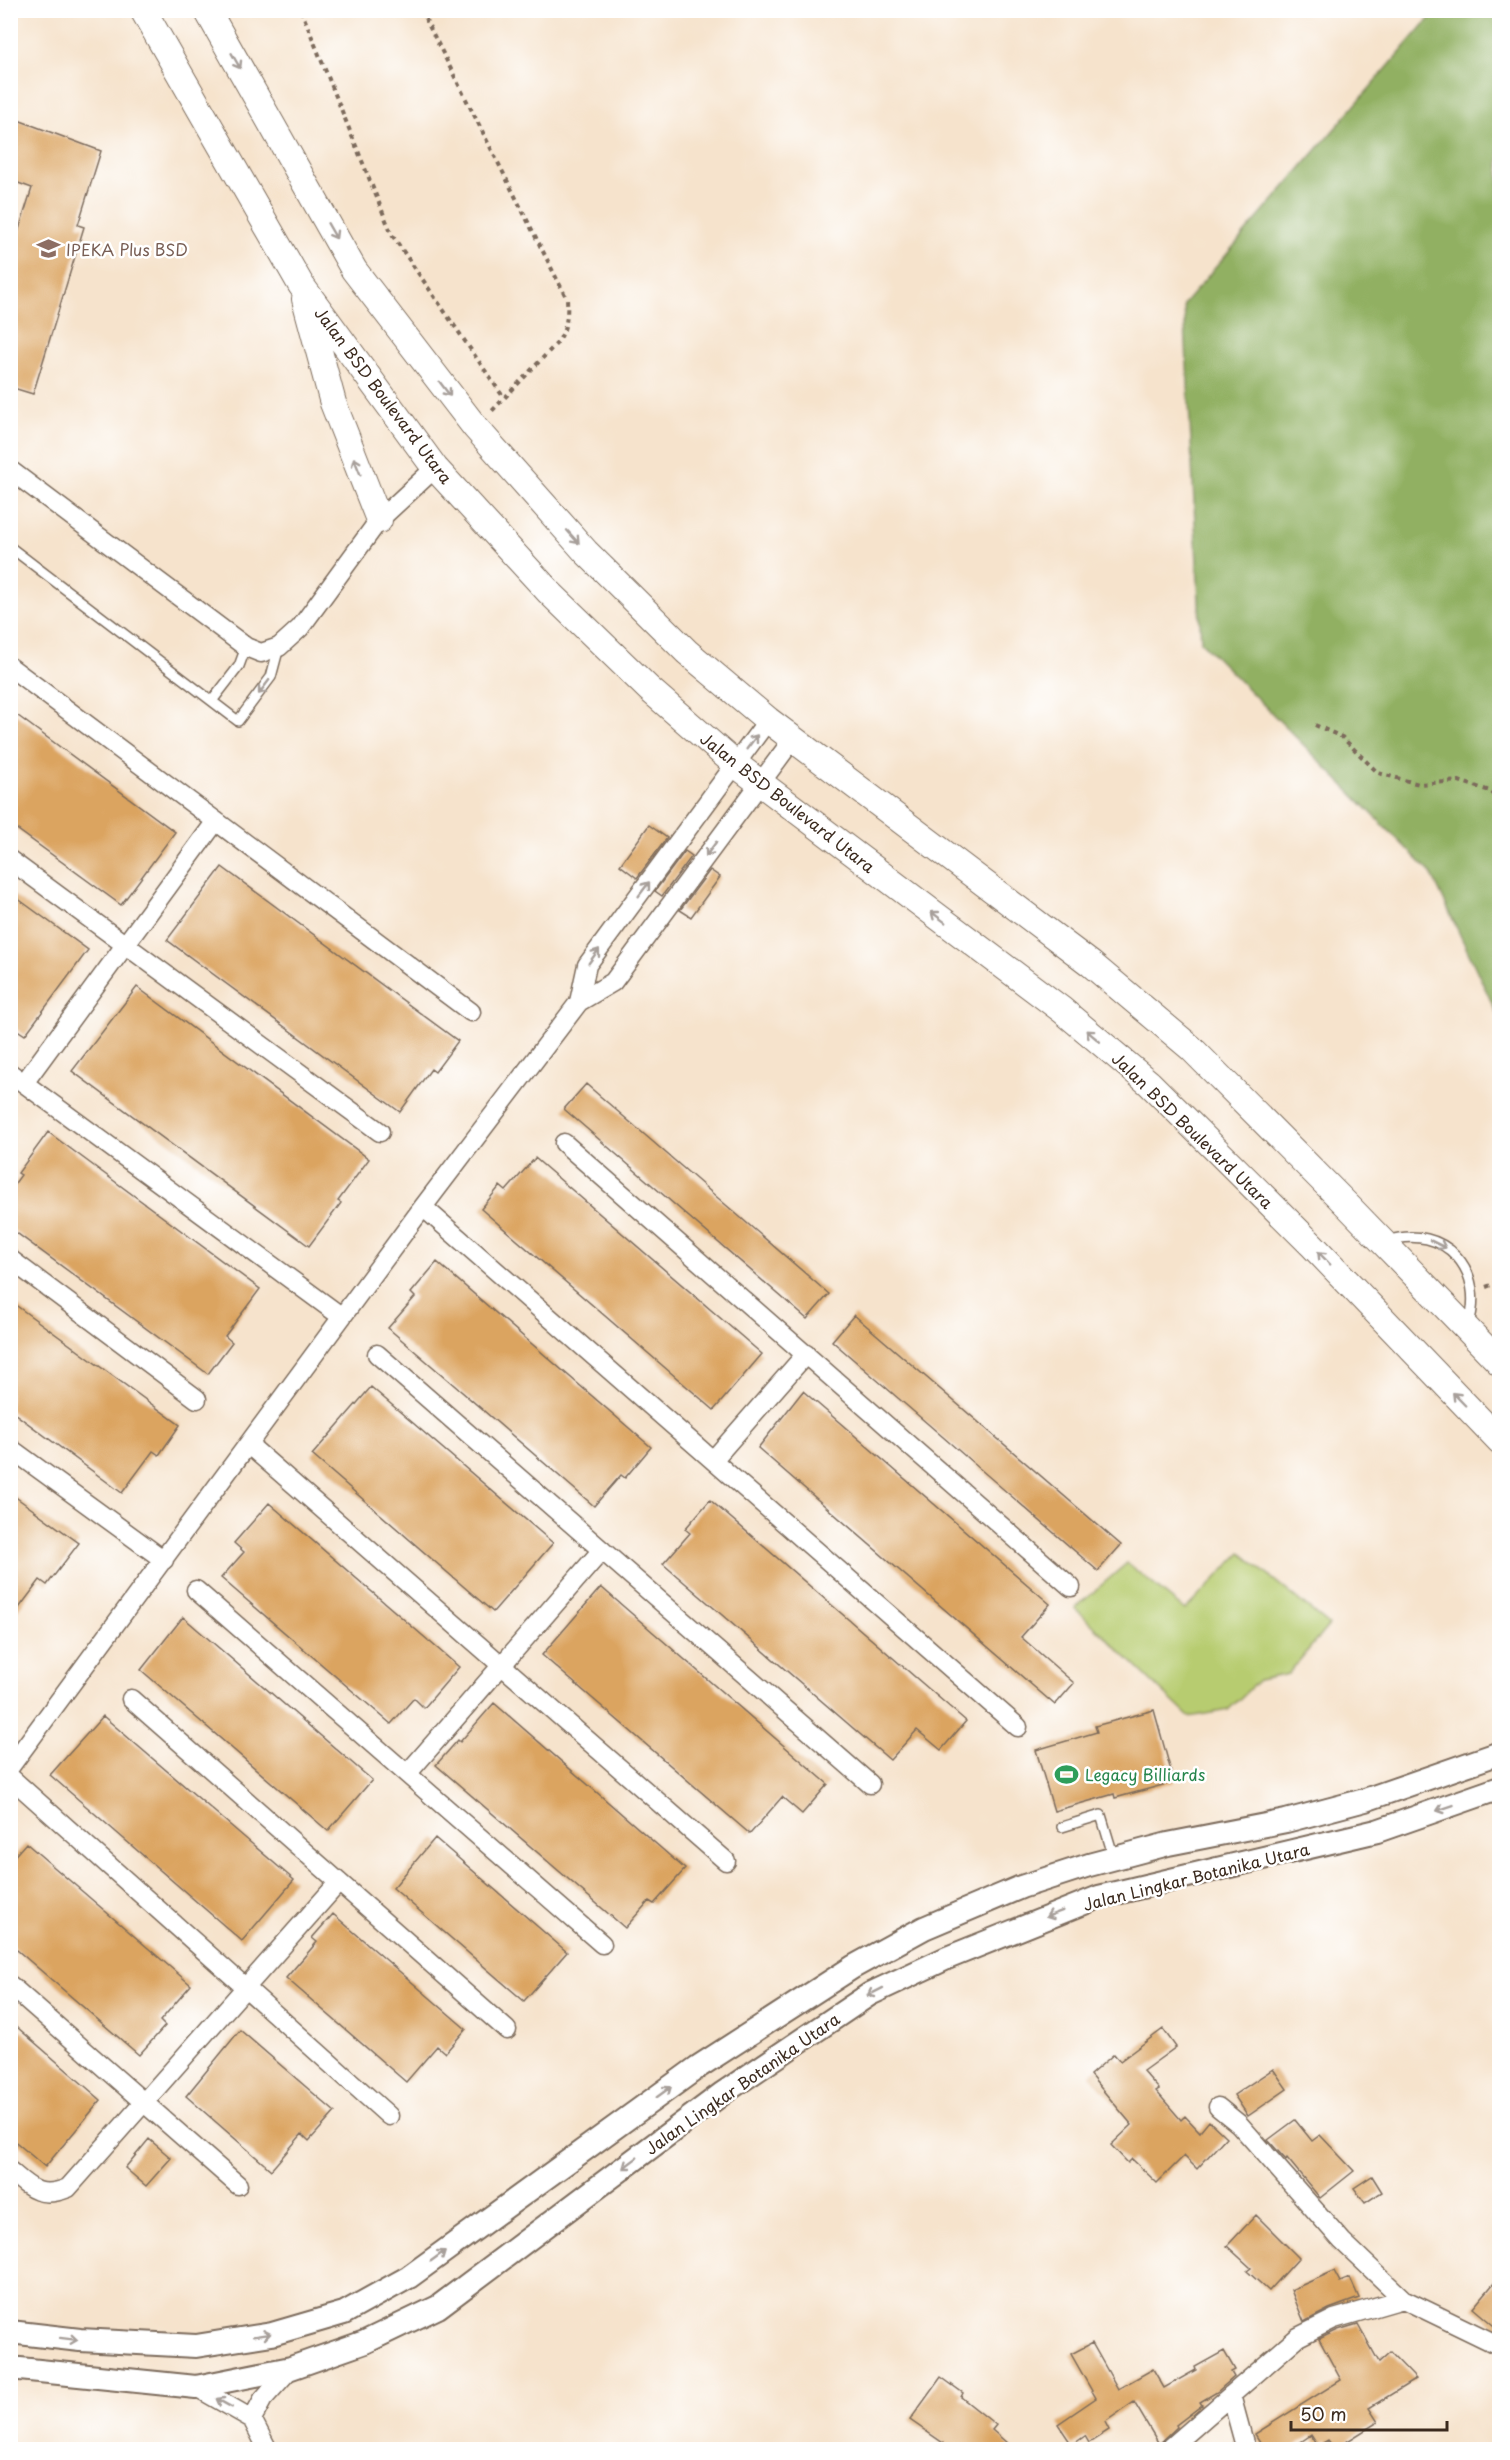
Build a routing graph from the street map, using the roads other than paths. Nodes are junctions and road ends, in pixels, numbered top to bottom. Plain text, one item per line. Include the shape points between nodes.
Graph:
1 (143, 10) edge
2 (207, 10) edge
3 (301, 285) junction
4 (435, 468) junction
5 (10, 470) edge
6 (379, 520) junction
7 (10, 547) edge
8 (246, 647) junction
9 (279, 647) junction
10 (10, 667) edge
11 (212, 701) junction
12 (768, 720) junction
13 (793, 738) junction
14 (735, 764) junction
15 (760, 782) junction
16 (216, 821) junction
17 (10, 860) edge
18 (624, 916) junction
19 (648, 934) junction
20 (125, 945) junction
21 (579, 1002) junction
22 (471, 1012) dead end
23 (17, 1078) edge
24 (380, 1132) dead end
25 (564, 1143) dead end
26 (423, 1207) junction
27 (1382, 1242) junction
28 (10, 1259) edge
29 (342, 1317) junction
30 (1467, 1330) junction
31 (376, 1354) dead end
32 (806, 1354) junction
33 (1500, 1363) edge
34 (197, 1399) dead end
35 (1500, 1441) edge
36 (249, 1445) junction
37 (10, 1448) edge
38 (713, 1460) junction
39 (602, 1551) junction
40 (164, 1560) junction
41 (1071, 1587) dead end
42 (196, 1590) dead end
43 (502, 1666) junction
44 (131, 1699) dead end
45 (1018, 1727) dead end
46 (1500, 1753) edge
47 (10, 1767) edge
48 (407, 1774) junction
49 (10, 1776) edge
50 (870, 1784) dead end
51 (1500, 1788) edge
52 (1062, 1827) dead end
53 (1114, 1858) junction
54 (726, 1862) dead end
55 (339, 1882) junction
56 (602, 1944) dead end
57 (10, 1985) edge
58 (245, 1989) junction
59 (507, 2030) dead end
60 (750, 2032) junction
61 (770, 2061) junction
62 (143, 2102) junction
63 (1218, 2107) dead end
64 (389, 2116) dead end
65 (10, 2171) edge
66 (238, 2186) dead end
67 (1403, 2299) junction
68 (10, 2332) edge
69 (1500, 2346) edge
70 (11, 2368) edge
71 (291, 2368) junction
72 (10, 2374) edge
73 (196, 2387) junction
74 (1231, 2395) junction
75 (252, 2419) junction
76 (268, 2450) edge
77 (1168, 2450) edge
78 (1246, 2450) edge

1 - 3 main road, Jalan BSD Boulevard Utara
2 -> 12 main road via 354,270 457,404 586,552 687,652
3 - 4 main road, Jalan BSD Boulevard Utara
6 -> 3 main road via 333,403
4 - 6 street
4 - 14 main road, Jalan BSD Boulevard Utara via 549,592 649,689
5 - 8 street
6 - 9 street via 300,628
7 - 11 lane
8 - 9 street via 261,653
8 - 11 lane via 239,666
9 -> 11 lane via 271,677 238,721
10 - 16 street
12 - 13 main road
14 -> 12 street
13 - 15 street
13 - 27 main road via 1091,964 1191,1048
14 - 15 main road, Jalan BSD Boulevard Utara
18 -> 14 street
15 -> 19 street
35 -> 15 main road, Jalan BSD Boulevard Utara via 1149,1083 1062,1010
16 - 20 street
16 - 22 street
17 - 20 street
18 - 19 street
21 -> 18 street via 587,965
19 - 21 street via 613,982
20 - 23 street
20 - 24 street
21 - 26 street
23 - 29 street
25 - 32 street
26 - 29 street
26 - 38 street
27 - 30 main road
27 -> 30 lane via 1401,1236 1421,1237 1441,1243 1457,1255 1474,1291
28 - 34 street
29 - 36 street
30 - 33 main road
31 - 39 street
32 - 38 street
32 - 41 street
36 - 40 street
36 - 43 street
37 - 40 street
38 - 45 street
39 - 43 street
39 - 50 street
40 - 47 street
42 - 48 street
43 - 48 street
43 - 54 street
44 - 55 street
46 - 53 street, Jalan Lingkar Botanika Utara via 1365,1800
48 - 56 street
49 - 58 street
51 -> 61 street, Jalan Lingkar Botanika Utara via 1377,1831 1099,1897 947,1958 870,1994
52 - 53 lane via 1101,1815
53 - 60 street, Jalan Lingkar Botanika Utara via 1021,1887 924,1928
55 - 58 street
55 - 59 street
57 - 62 street
58 - 62 street
58 - 64 street
60 - 61 street
68 -> 60 street, Jalan Lingkar Botanika Utara via 196,2346 272,2334 344,2313 409,2277
61 -> 71 street, Jalan Lingkar Botanika Utara via 438,2307 365,2342
62 - 65 street via 68,2188 53,2194 33,2190
62 - 66 street
63 - 67 street via 1239,2124 1342,2241
67 - 69 street
67 - 74 street via 1334,2319 1298,2337
70 - 72 street
70 - 73 street, Jalan Lingkar Botanika Utara
71 - 73 street, Jalan Lingkar Botanika Utara
71 - 75 street via 262,2399
75 -> 73 street
74 - 77 street
74 - 78 street
75 - 76 street

